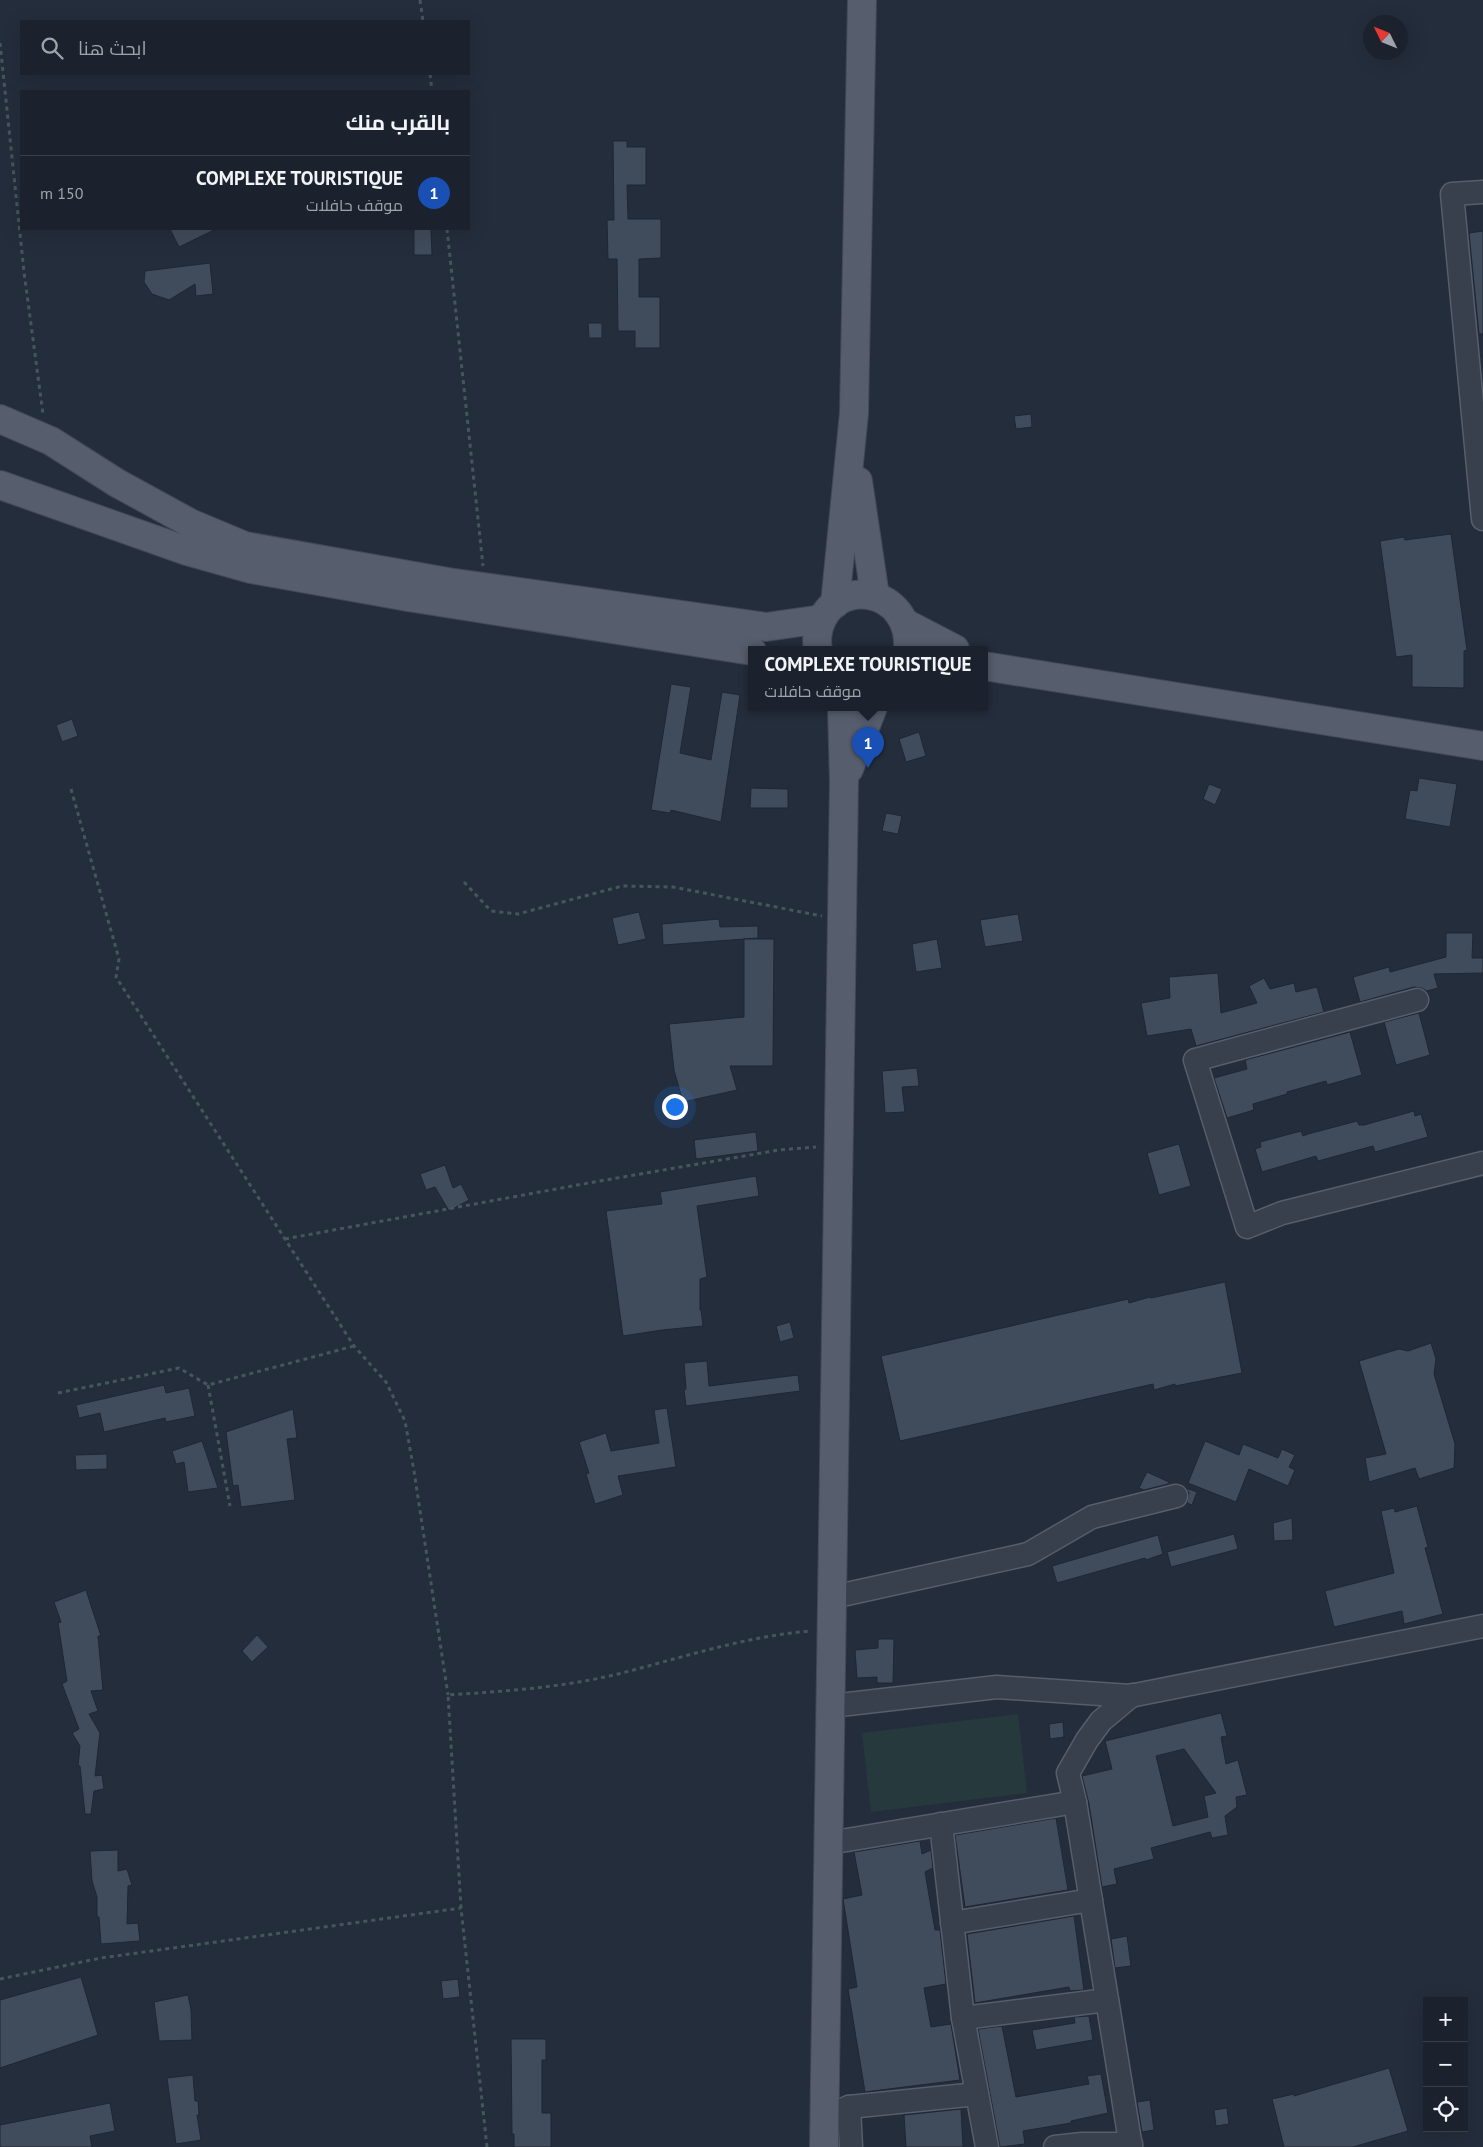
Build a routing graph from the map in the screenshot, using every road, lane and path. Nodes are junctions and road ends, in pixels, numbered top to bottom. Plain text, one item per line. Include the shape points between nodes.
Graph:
1 (420, 0) edge
2 (862, 0) edge
3 (423, 20) edge
4 (0, 43) edge
5 (430, 75) edge
6 (432, 90) edge
7 (1483, 192) edge
8 (447, 230) edge
9 (0, 419) edge
10 (43, 437) junction
11 (852, 442) junction
12 (0, 485) edge
13 (1483, 519) edge
14 (483, 587) junction
15 (875, 596) junction
16 (828, 611) junction
17 (906, 636) edge
18 (818, 646) edge
19 (944, 646) edge
20 (748, 650) edge
21 (991, 665) edge
22 (842, 711) edge
23 (871, 711) edge
24 (1483, 746) edge
25 (844, 782) junction
26 (71, 789) dead end
27 (464, 882) dead end
28 (842, 920) junction
29 (1417, 1000) dead end
30 (839, 1145) junction
31 (1483, 1163) edge
32 (285, 1239) junction
33 (354, 1346) junction
34 (208, 1385) junction
35 (58, 1393) dead end
36 (1176, 1496) dead end
37 (230, 1506) dead end
38 (832, 1597) junction
39 (1483, 1626) edge
40 (832, 1630) junction
41 (448, 1695) junction
42 (1132, 1696) junction
43 (831, 1706) junction
44 (1075, 1802) junction
45 (941, 1824) junction
46 (829, 1843) junction
47 (1091, 1900) junction
48 (461, 1908) junction
49 (952, 1923) junction
50 (0, 1979) edge
51 (1107, 2000) junction
52 (963, 2018) junction
53 (977, 2094) junction
54 (837, 2112) junction
55 (1131, 2145) edge
56 (487, 2147) edge
57 (824, 2147) edge
58 (851, 2147) edge
59 (987, 2147) edge
60 (1055, 2147) edge

1 - 3 path
2 - 11 main road
4 - 10 path via 24,272 43,405
5 - 6 path
7 - 13 street via 1452,194
8 - 14 path via 483,555
9 - 10 main road
10 - 14 main road via 190,523 245,546
11 - 15 main road
11 - 16 main road
12 - 20 main road via 187,551 251,569 408,598
14 - 16 main road via 766,628
15 - 16 main road via 856,595
15 - 17 main road via 896,608
16 - 18 main road via 817,634
17 - 19 main road
21 - 24 main road
22 - 25 main road
23 - 25 main road
25 - 28 main road
26 - 32 path via 119,959 116,977
27 - 28 path via 491,911 518,914 622,886 639,886 673,887
28 - 30 main road
29 - 31 street via 1195,1060 1247,1227 1282,1213
30 - 32 path via 779,1150
30 - 38 main road
32 - 33 path
33 - 34 path
33 - 41 path via 386,1382 405,1421
34 - 35 path via 179,1368
34 - 37 path
36 - 38 street via 1092,1517 1028,1554
38 - 40 main road
39 - 42 street
40 - 41 path via 795,1633 700,1652 546,1688
40 - 43 main road
41 - 48 path
42 - 43 street via 997,1686
42 - 44 street via 1101,1721 1068,1773
43 - 46 main road
44 - 45 street
44 - 47 street
45 - 46 street
45 - 49 street
46 - 54 main road
47 - 49 street
47 - 51 street
48 - 50 path via 100,1958
48 - 56 path
49 - 52 street
51 - 52 street
51 - 55 street
52 - 53 street
53 - 54 street
53 - 59 street
54 - 57 main road
54 - 58 street
55 - 60 street

